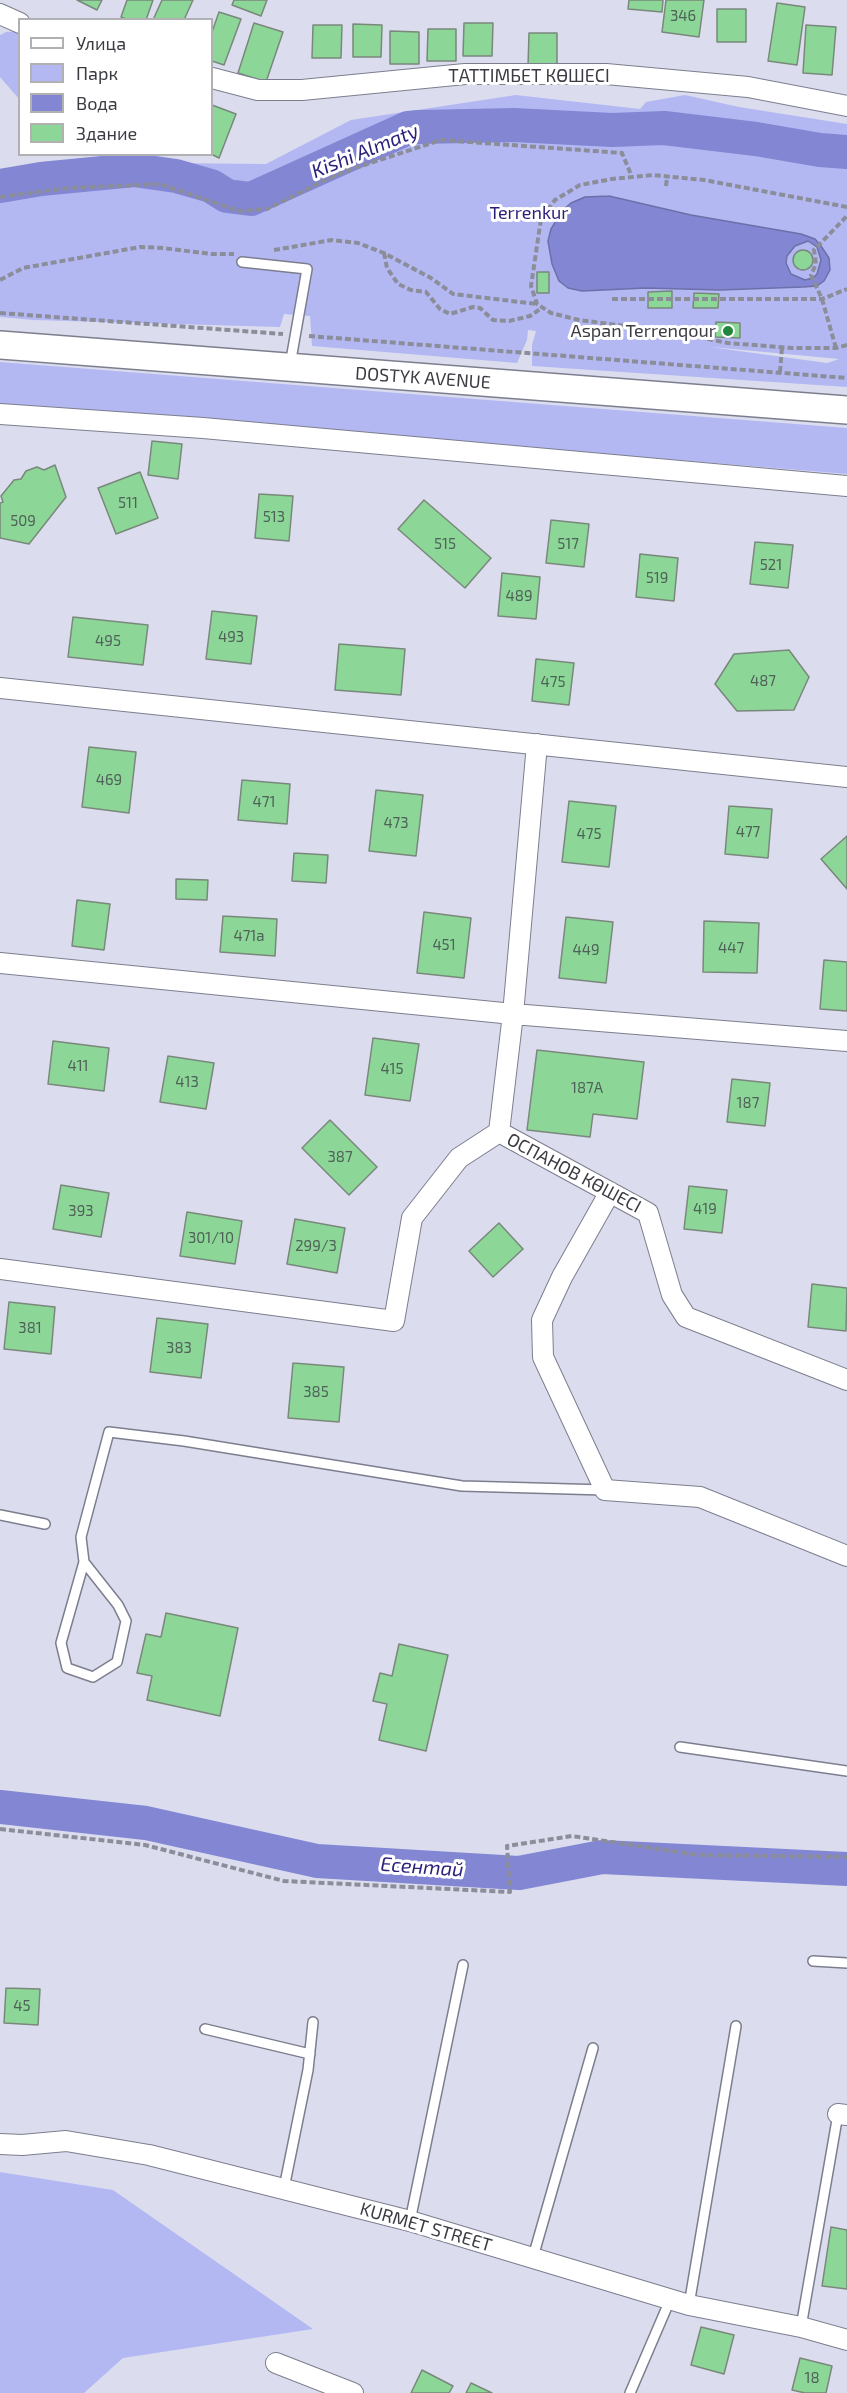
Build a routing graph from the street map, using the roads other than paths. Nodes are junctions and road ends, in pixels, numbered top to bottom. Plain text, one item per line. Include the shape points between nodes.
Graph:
1 (0, 14) edge
2 (18, 22) edge
3 (213, 78) edge
4 (847, 106) edge
5 (242, 262) dead end
6 (0, 345) edge
7 (290, 368) junction
8 (847, 410) edge
9 (0, 414) edge
10 (847, 486) edge
11 (0, 688) edge
12 (537, 744) junction
13 (847, 777) edge
14 (0, 963) edge
15 (513, 1014) junction
16 (847, 1041) edge
17 (499, 1132) junction
18 (610, 1192) junction
19 (0, 1269) edge
20 (847, 1380) edge
21 (605, 1490) junction
22 (0, 1515) edge
23 (45, 1524) dead end
24 (847, 1556) edge
25 (84, 1562) junction
26 (680, 1748) dead end
27 (847, 1771) edge
28 (813, 1961) dead end
29 (847, 1963) edge
30 (463, 1965) dead end
31 (314, 2022) dead end
32 (736, 2026) dead end
33 (205, 2029) dead end
34 (593, 2048) dead end
35 (310, 2054) junction
36 (842, 2114) edge
37 (0, 2144) edge
38 (284, 2188) junction
39 (410, 2221) junction
40 (533, 2257) junction
41 (679, 2303) junction
42 (801, 2327) junction
43 (847, 2340) edge
44 (276, 2363) dead end
45 (353, 2393) edge
46 (630, 2393) edge

1 - 2 street
3 - 4 street, ТАТТІМБЕТ КӨШЕСІ via 258,90 303,90 465,74 606,74 748,87
5 - 7 lane via 307,269
6 - 7 main road, DOSTYK AVENUE
7 - 8 main road, DOSTYK AVENUE
9 - 10 street via 203,428
11 - 12 street
12 - 13 street
12 - 15 street, ОСПАНОВ КӨШЕСІ
14 - 15 street
15 - 16 street
15 - 17 street, ОСПАНОВ КӨШЕСІ
17 - 18 street, ОСПАНОВ КӨШЕСІ
17 - 19 street via 459,1158 412,1218 394,1321
18 - 20 street, ОСПАНОВ КӨШЕСІ via 648,1213 672,1295 686,1317
18 - 21 street via 542,1320 543,1357
21 - 24 street via 700,1497
21 - 25 lane via 462,1486 109,1432 81,1537
22 - 23 lane
25 - 25 lane via 126,1621 117,1662 93,1677 67,1668 61,1643
26 - 27 lane
28 - 29 lane
30 - 39 lane
31 - 35 lane
32 - 41 lane
33 - 35 lane
34 - 40 lane
35 - 38 lane
36 - 42 lane
37 - 38 street, KURMET STREET via 66,2141 149,2155
38 - 39 street, KURMET STREET
39 - 40 street, KURMET STREET
40 - 41 street, KURMET STREET
41 - 42 street, KURMET STREET
41 - 46 lane
42 - 43 street, KURMET STREET
44 - 45 street

